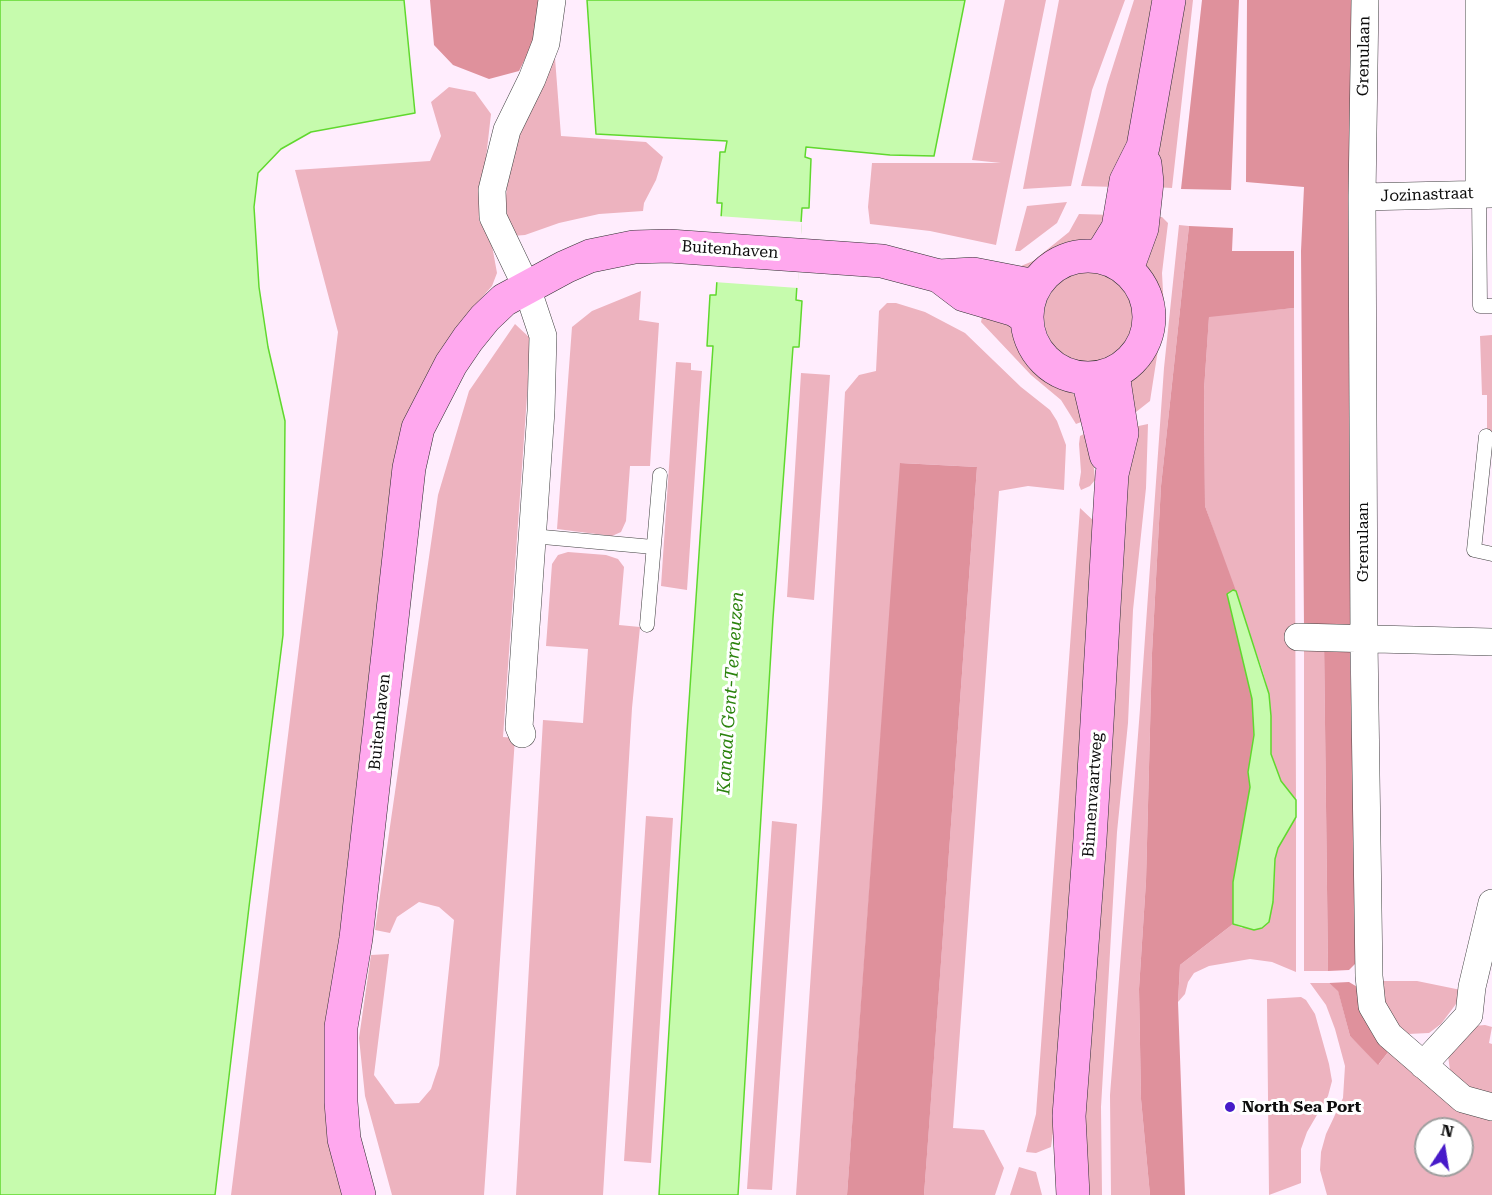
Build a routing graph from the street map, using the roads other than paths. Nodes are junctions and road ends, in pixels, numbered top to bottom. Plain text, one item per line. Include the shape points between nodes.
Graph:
1 (552, 0) edge
2 (1169, 0) edge
3 (1365, 0) edge
4 (1479, 0) edge
5 (1485, 194) edge
6 (1362, 197) junction
7 (1113, 263) junction
8 (939, 276) junction
9 (1035, 286) junction
10 (527, 288) junction
11 (1492, 306) edge
12 (1027, 318) junction
13 (1100, 376) junction
14 (1486, 436) dead end
15 (660, 475) dead end
16 (532, 536) junction
17 (653, 547) junction
18 (1492, 554) edge
19 (647, 625) dead end
20 (1298, 637) dead end
21 (1364, 640) junction
22 (1492, 642) edge
23 (522, 734) dead end
24 (1492, 903) edge
25 (1481, 1017) edge
26 (1423, 1065) junction
27 (1492, 1107) edge
28 (1069, 1116) junction
29 (359, 1195) edge
30 (1053, 1195) edge
31 (1072, 1195) edge

1 - 10 street via 546,43 507,130 492,190 493,217
2 - 7 main road via 1143,147 1147,182 1142,228
3 - 6 street, Grenulaan
4 - 5 street
5 - 6 street, Jozinastraat
5 - 11 lane via 1480,306
6 - 21 street, Grenulaan
7 - 9 main road via 1084,256 1070,259 1044,274
7 - 13 main road via 1137,281 1145,294 1149,326 1137,354 1126,366
8 - 9 main road, Buitenhaven via 973,274
8 - 10 main road, Buitenhaven via 882,261 634,247 590,256
8 - 12 main road, Buitenhaven via 964,295 1015,310
9 - 12 main road
10 - 16 street via 543,336
10 - 29 main road, Buitenhaven via 504,300 485,318 450,364 418,428 409,468 356,938 341,1027 344,1139
12 - 13 main road via 1033,344 1050,365 1074,377
13 - 28 main road, Binnenvaartweg via 1101,440 1112,474
14 - 18 lane via 1474,550
15 - 17 lane
16 - 17 lane
16 - 23 street via 519,727
17 - 19 lane
20 - 21 street
21 - 22 street
21 - 26 street, Grenulaan via 1372,1006 1389,1035
24 - 25 street via 1472,987
25 - 26 street
26 - 27 street, Grenulaan via 1462,1099
28 - 30 main road, Binnenvaartweg
28 - 31 main road, Binnenvaartweg

